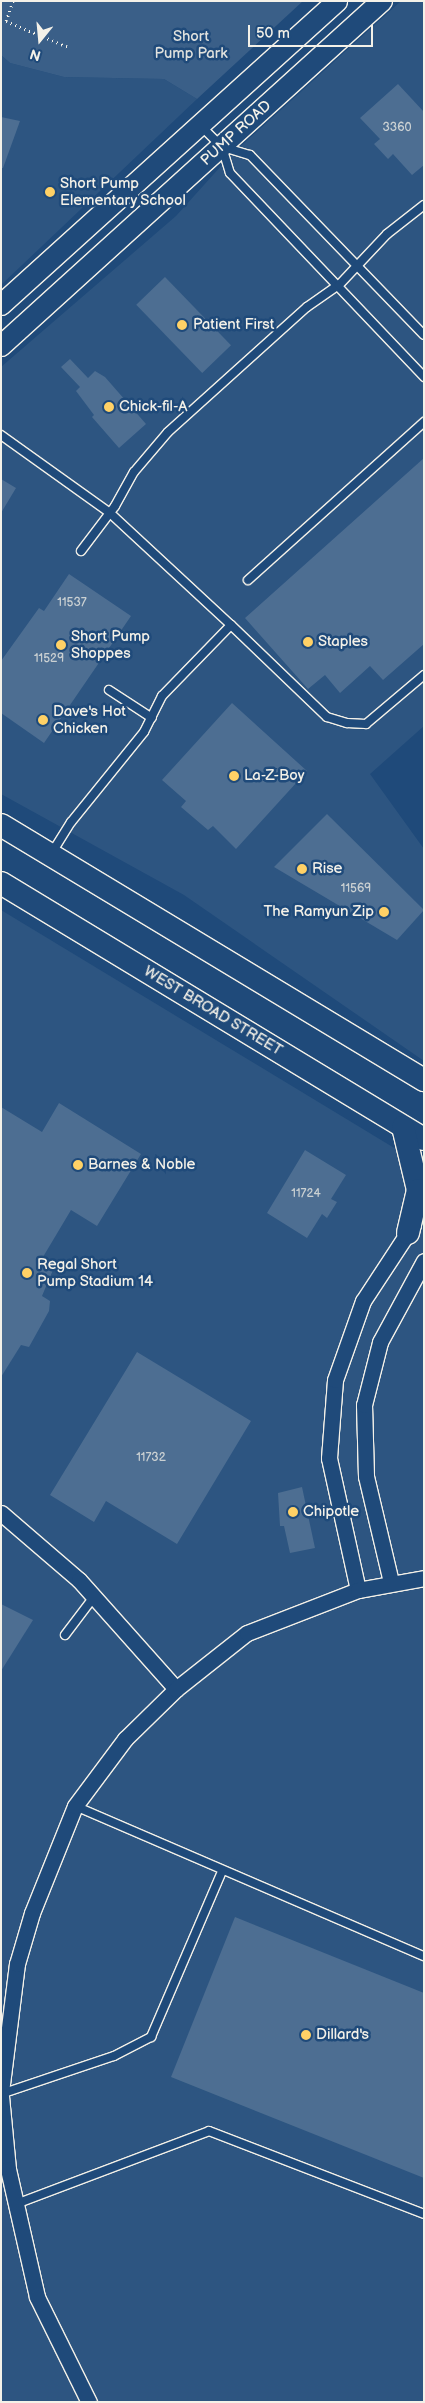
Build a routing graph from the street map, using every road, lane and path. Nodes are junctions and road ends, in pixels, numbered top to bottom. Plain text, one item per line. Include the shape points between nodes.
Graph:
1 (13, 1) edge
2 (337, 1) edge
3 (382, 1) edge
4 (68, 47) dead end
5 (200, 125) junction
6 (222, 147) junction
7 (424, 205) edge
8 (361, 266) junction
9 (339, 285) junction
10 (1, 305) edge
11 (424, 334) edge
12 (1, 346) edge
13 (424, 377) edge
14 (424, 422) edge
15 (1, 435) edge
16 (110, 513) junction
17 (81, 551) dead end
18 (248, 580) dead end
19 (230, 625) junction
20 (424, 675) edge
21 (109, 690) dead end
22 (152, 718) junction
23 (1, 824) edge
24 (51, 855) junction
25 (1, 883) edge
26 (424, 1080) edge
27 (403, 1127) junction
28 (424, 1139) edge
29 (424, 1207) edge
30 (408, 1233) junction
31 (424, 1261) edge
32 (1, 1513) edge
33 (424, 1578) edge
34 (391, 1582) junction
35 (358, 1590) junction
36 (93, 1598) junction
37 (65, 1635) dead end
38 (176, 1689) junction
39 (75, 1806) junction
40 (222, 1871) junction
41 (424, 1956) edge
42 (1, 2094) edge
43 (16, 2204) junction
44 (424, 2214) edge
45 (89, 2402) edge

1 - 4 path via 6,21
2 - 5 main road, PUMP ROAD
3 - 6 main road, PUMP ROAD
5 - 6 lane
5 - 10 main road, PUMP ROAD
6 - 8 lane via 250,155
6 - 9 lane via 230,173
6 - 12 main road, PUMP ROAD
7 - 8 lane via 388,234
8 - 9 lane
8 - 11 lane
9 - 13 lane
9 - 16 lane via 307,307 168,432 134,472
14 - 18 lane
15 - 16 lane
16 - 17 lane
16 - 19 lane
19 - 20 lane via 327,716 347,723 366,724
19 - 22 lane via 162,696
21 - 22 lane
22 - 24 lane via 71,822
23 - 24 main road
24 - 26 main road
25 - 27 main road, WEST BROAD STREET
27 - 28 main road, WEST BROAD STREET
27 - 30 main road via 418,1190
29 - 30 street
30 - 35 street via 363,1300 334,1380 329,1458
31 - 34 street via 380,1342 364,1405 366,1476
32 - 36 street
33 - 34 street
34 - 35 street
35 - 38 street via 248,1633
36 - 37 lane
36 - 38 street
38 - 39 street via 125,1739
39 - 40 lane
39 - 42 street via 32,1913 17,1964
40 - 41 lane
40 - 42 lane via 151,2037 114,2056
42 - 43 street
43 - 44 lane via 209,2131
43 - 45 street via 37,2297

